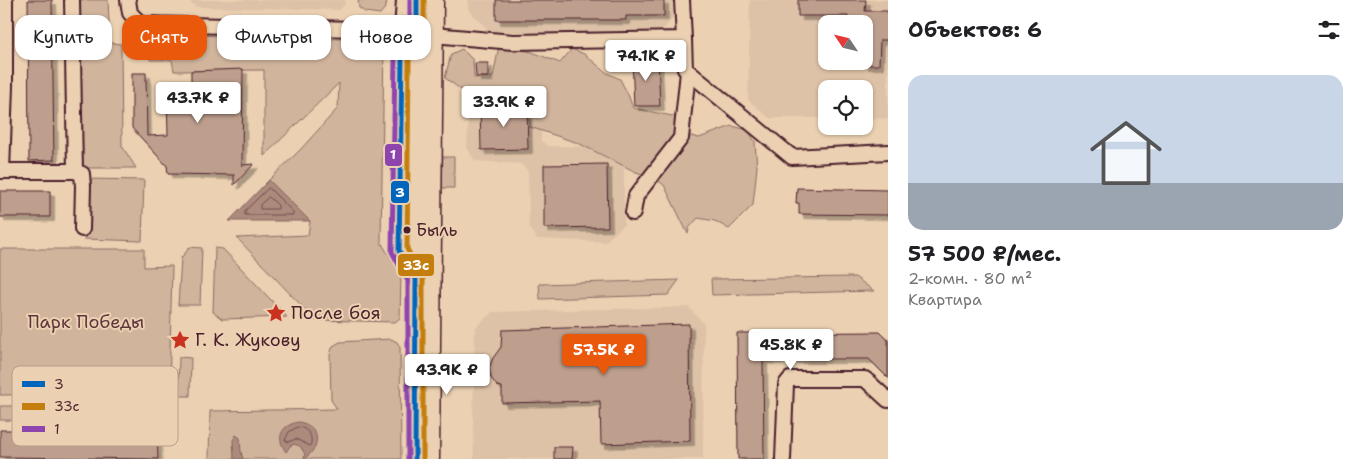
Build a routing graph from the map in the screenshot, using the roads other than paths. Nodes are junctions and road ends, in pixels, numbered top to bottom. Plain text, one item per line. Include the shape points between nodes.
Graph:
1 (5, 0) edge
2 (72, 0) edge
3 (128, 0) edge
4 (404, 0) edge
5 (417, 0) edge
6 (434, 0) edge
7 (682, 0) edge
8 (411, 15) edge
9 (417, 15) edge
10 (426, 15) edge
11 (341, 30) edge
12 (431, 33) edge
13 (684, 39) junction
14 (402, 60) edge
15 (418, 60) edge
16 (419, 60) edge
17 (688, 72) junction
18 (2, 86) edge
19 (888, 152) edge
20 (1, 171) edge
21 (74, 171) junction
22 (633, 213) dead end
23 (82, 229) dead end
24 (416, 278) junction
25 (888, 400) edge
26 (415, 459) edge
27 (430, 459) edge
28 (782, 459) edge

1 - 18 lane
2 - 21 lane
3 - 11 lane via 130,13 141,24
4 - 8 lane
5 - 9 main road
6 - 10 main road
7 - 13 lane
12 - 13 lane via 514,42
13 - 17 lane via 685,69
14 - 24 lane via 400,252
15 - 24 main road
16 - 27 main road
17 - 19 lane via 792,157
17 - 22 lane via 680,138 636,196
18 - 20 lane
20 - 21 lane
21 - 23 lane via 82,174
24 - 26 main road
25 - 28 lane via 865,379 790,379 786,384

